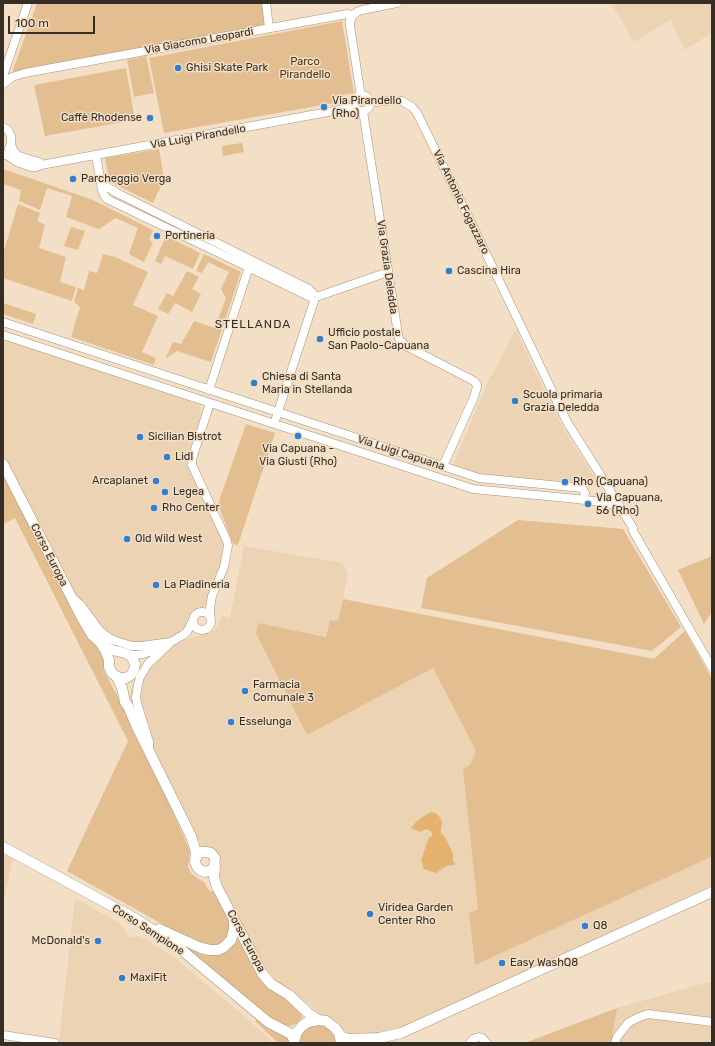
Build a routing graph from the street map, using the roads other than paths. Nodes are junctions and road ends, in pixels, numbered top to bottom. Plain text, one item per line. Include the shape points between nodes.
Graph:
1 (28, 3) edge
2 (266, 3) edge
3 (397, 3) edge
4 (353, 15) junction
5 (269, 28) junction
6 (3, 76) edge
7 (3, 84) edge
8 (361, 96) junction
9 (369, 101) junction
10 (355, 107) junction
11 (363, 111) junction
12 (4, 127) edge
13 (11, 144) junction
14 (3, 153) edge
15 (96, 155) junction
16 (41, 165) junction
17 (252, 265) junction
18 (388, 272) junction
19 (314, 296) junction
20 (4, 323) edge
21 (4, 334) edge
22 (49, 337) junction
23 (45, 349) junction
24 (211, 390) junction
25 (209, 403) junction
26 (278, 413) junction
27 (274, 424) junction
28 (3, 464) edge
29 (443, 466) junction
30 (606, 484) junction
31 (583, 500) junction
32 (603, 502) junction
33 (633, 531) junction
34 (70, 596) junction
35 (212, 596) junction
36 (198, 612) junction
37 (210, 616) junction
38 (193, 620) junction
39 (205, 629) junction
40 (183, 635) junction
41 (100, 642) junction
42 (171, 642) junction
43 (152, 651) junction
44 (125, 653) junction
45 (110, 663) junction
46 (712, 668) edge
47 (133, 672) junction
48 (117, 677) junction
49 (128, 706) junction
50 (149, 752) junction
51 (190, 834) junction
52 (3, 848) edge
53 (209, 852) junction
54 (196, 858) junction
55 (215, 866) junction
56 (200, 870) junction
57 (217, 887) junction
58 (712, 892) edge
59 (136, 919) junction
60 (234, 919) junction
61 (300, 1004) junction
62 (318, 1020) junction
63 (712, 1022) edge
64 (302, 1026) junction
65 (281, 1028) junction
66 (3, 1035) edge
67 (388, 1037) junction
68 (294, 1041) edge
69 (342, 1041) edge
70 (52, 1043) edge
71 (373, 1043) edge
72 (470, 1043) edge
73 (487, 1043) edge
74 (616, 1043) edge

1 - 6 street
2 - 5 street
3 - 4 street, Via Giacomo Leopardi via 362,10
4 - 5 street, Via Giacomo Leopardi
4 - 8 street via 350,26
5 - 7 street, Via Giacomo Leopardi via 25,73 12,77
8 - 9 street
8 - 10 street via 355,100
9 - 11 street via 368,108
9 - 30 street, Via Antonio Fogazzaro via 402,101 417,113 567,422
10 - 11 street
10 - 15 street, Via Luigi Pirandello
11 - 18 street, Via Grazia Deledda
12 - 13 street via 12,136
13 - 14 street
13 - 16 street via 19,156 39,162
14 - 16 street, Via Luigi Pirandello via 31,167
15 - 16 street, Via Luigi Pirandello
15 - 17 street via 101,183 209,238
17 - 19 street via 309,289
17 - 24 street via 247,273
18 - 19 street
18 - 29 street, Via Grazia Deledda via 398,334 403,343 477,384 474,397
19 - 26 street
20 - 22 street, Via Luigi Capuana
21 - 23 street, Via Luigi Capuana
22 - 23 street via 49,344
22 - 24 street, Via Luigi Capuana
23 - 25 street, Via Luigi Capuana
24 - 25 street
24 - 26 street, Via Luigi Capuana
25 - 27 street, Via Luigi Capuana
25 - 35 street via 192,465 227,542 228,551 224,567
26 - 27 street
26 - 29 street, Via Luigi Capuana
27 - 31 street, Via Luigi Capuana via 473,489
28 - 34 main road, Corso Europa
29 - 31 street, Via Luigi Capuana via 479,478 582,488 585,494
30 - 32 street
30 - 33 street, Via Antonio Fogazzaro
31 - 32 street, Via Luigi Capuana
32 - 33 street via 616,506
33 - 46 street
34 - 41 main road, Corso Europa via 92,635
34 - 42 street via 80,604 104,634 116,641 132,646
35 - 36 street via 206,607
35 - 37 street
36 - 37 street
36 - 38 street
37 - 39 street via 211,624
38 - 39 street via 196,628
38 - 40 street
39 - 40 street
40 - 42 street
41 - 44 main road, Corso Europa via 112,650
41 - 45 main road, Corso Europa
42 - 43 street
42 - 50 street via 148,664 138,684 136,697 149,742
43 - 44 street via 135,655
43 - 47 street via 142,659
44 - 45 main road via 115,654
44 - 47 main road via 134,661
45 - 48 main road via 110,670
47 - 48 main road via 123,678
47 - 49 main road via 127,684
48 - 49 main road
49 - 50 main road
50 - 51 main road
51 - 53 main road via 200,847
51 - 54 main road
52 - 59 main road, Corso Sempione
53 - 54 main road via 201,852
53 - 55 main road via 215,858
54 - 56 main road via 196,866
55 - 56 main road via 209,872
55 - 57 main road, Corso Europa via 214,877
56 - 57 main road, Corso Europa
57 - 60 main road, Corso Europa
58 - 67 main road via 422,1024
59 - 60 main road via 201,948 213,950 221,949 229,943 234,930
59 - 65 main road, Corso Sempione via 178,947 268,1022
60 - 61 main road, Corso Europa via 266,979
61 - 62 main road, Corso Europa
61 - 64 main road via 305,1014
62 - 64 main road, Corso Sempione
62 - 69 main road, Corso Europa via 332,1025
63 - 74 street via 648,1014 628,1023 617,1037
64 - 65 main road, Corso Sempione via 291,1030
64 - 68 main road
65 - 68 main road, Corso Sempione via 291,1034
66 - 70 street
67 - 69 main road
67 - 71 main road
72 - 73 street via 479,1037

